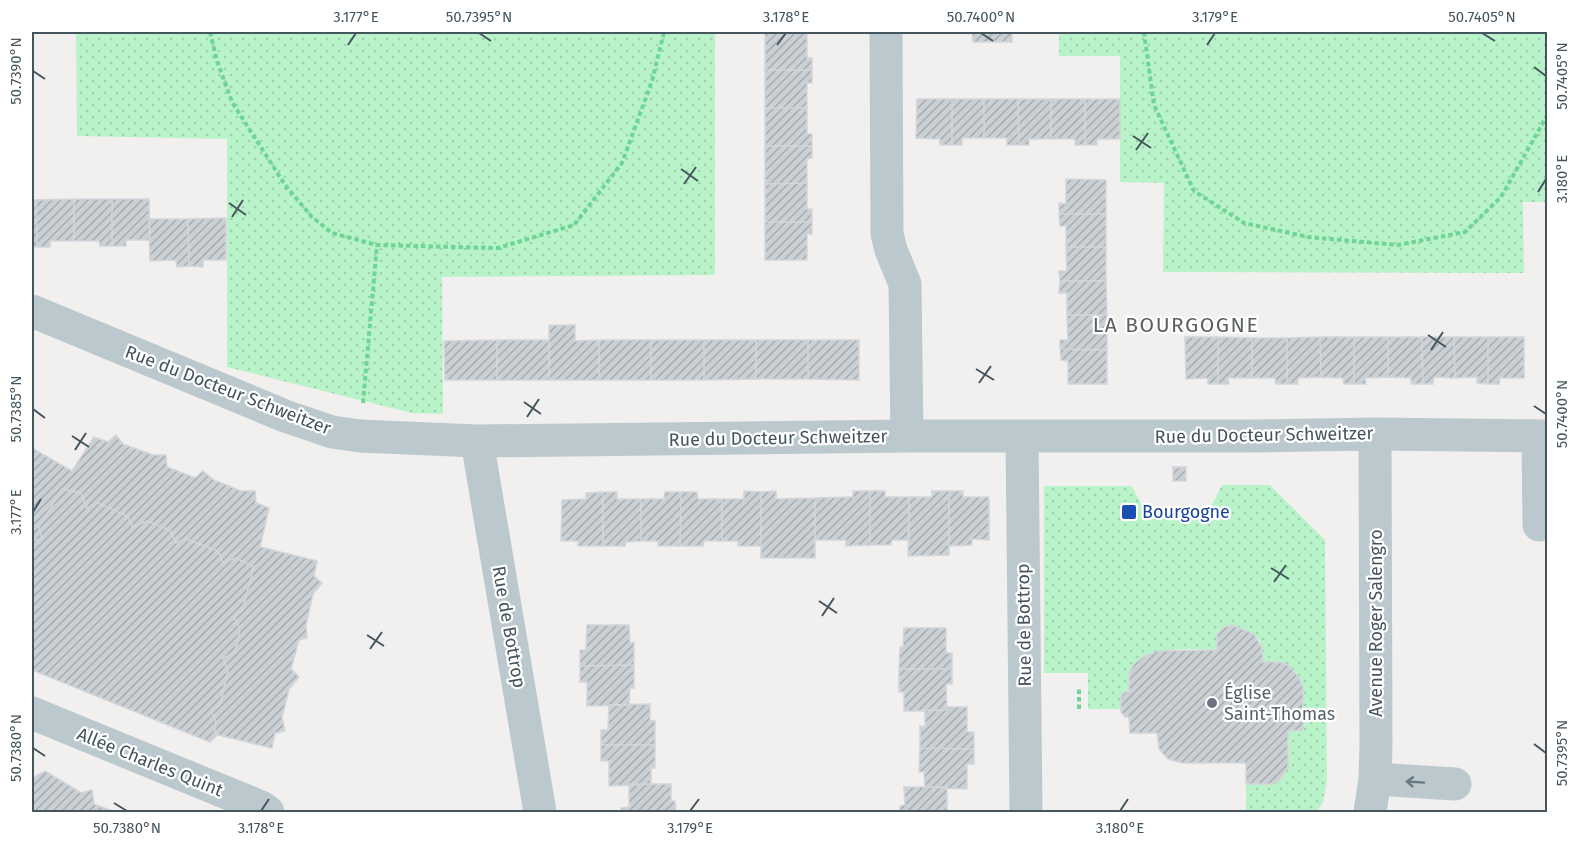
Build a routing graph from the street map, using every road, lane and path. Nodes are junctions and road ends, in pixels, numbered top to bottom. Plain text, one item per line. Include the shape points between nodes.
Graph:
1 (210, 32) edge
2 (664, 32) edge
3 (886, 32) edge
4 (1144, 32) edge
5 (1548, 114) edge
6 (377, 245) junction
7 (33, 314) edge
8 (1375, 434) junction
9 (360, 436) junction
10 (907, 436) junction
11 (1543, 436) edge
12 (1022, 438) junction
13 (477, 441) junction
14 (1539, 525) dead end
15 (1079, 688) dead end
16 (1079, 709) dead end
17 (32, 713) edge
18 (1375, 779) junction
19 (1455, 784) dead end
20 (268, 813) edge
21 (540, 813) edge
22 (1026, 813) edge
23 (1370, 813) edge

1 - 6 path via 232,102 285,185 312,217 332,233
2 - 6 path via 652,81 622,163 574,225 498,248
3 - 10 street via 887,234 905,284
4 - 5 path via 1154,105 1194,191 1244,223 1308,237 1398,245 1464,232 1501,197
6 - 9 path
7 - 9 street, Rue du Docteur Schweitzer via 285,416 332,432
8 - 11 street, Rue du Docteur Schweitzer
8 - 12 street, Rue du Docteur Schweitzer
8 - 18 street, Avenue Roger Salengro
9 - 13 street, Rue du Docteur Schweitzer
10 - 12 street, Rue du Docteur Schweitzer
10 - 13 street, Rue du Docteur Schweitzer
11 - 14 street
12 - 22 street, Rue de Bottrop
13 - 21 street, Rue de Bottrop
15 - 16 path
17 - 20 street, Allée Charles Quint
19 -> 18 street
18 - 23 street, Avenue Roger Salengro

